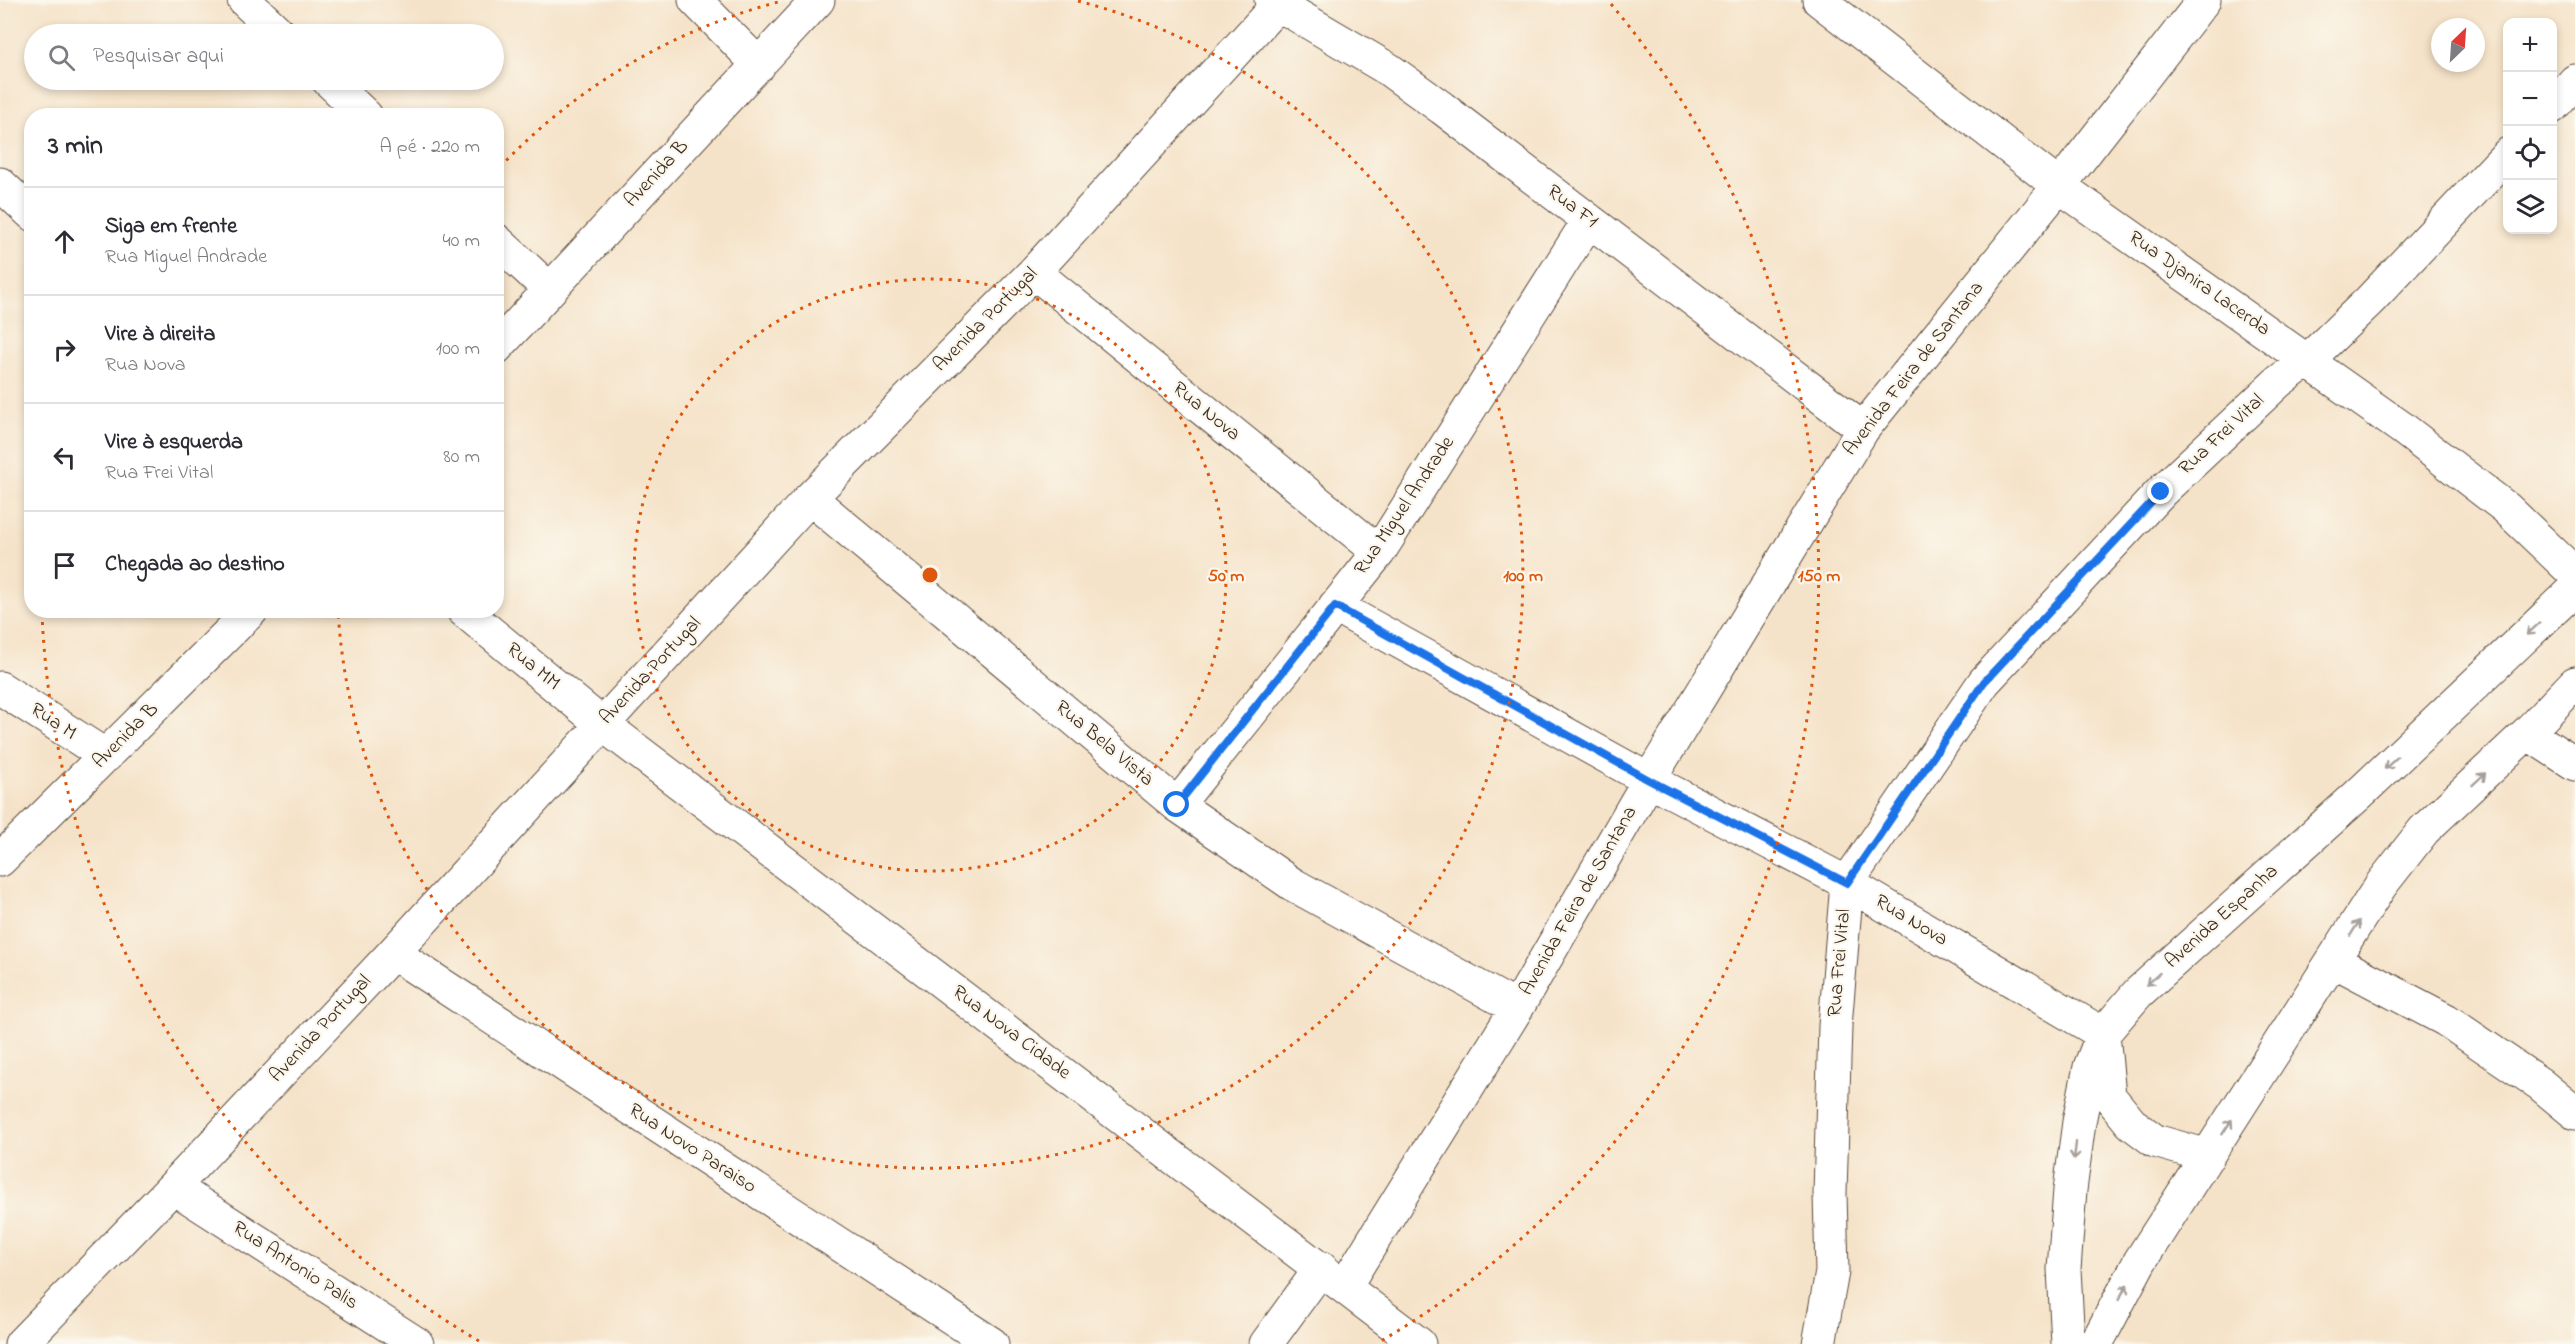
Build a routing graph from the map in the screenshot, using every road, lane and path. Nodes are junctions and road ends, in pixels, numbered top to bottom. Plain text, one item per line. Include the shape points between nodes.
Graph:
1 (244, 0) edge
2 (695, 0) edge
3 (818, 0) edge
4 (2204, 0) edge
5 (1277, 2) edge
6 (1827, 2) edge
7 (269, 24) edge
8 (759, 65) junction
9 (2575, 81) edge
10 (339, 90) edge
11 (2557, 102) edge
12 (358, 108) edge
13 (2503, 159) edge
14 (0, 184) edge
15 (2059, 186) junction
16 (24, 206) edge
17 (1589, 220) junction
18 (504, 247) edge
19 (1034, 272) junction
20 (549, 289) junction
21 (504, 339) edge
22 (2308, 360) junction
23 (1863, 429) junction
24 (810, 498) junction
25 (1379, 552) junction
26 (2575, 574) edge
27 (2575, 589) edge
28 (1335, 606) junction
29 (244, 618) edge
30 (473, 618) edge
31 (2575, 683) edge
32 (0, 688) edge
33 (602, 724) junction
34 (2527, 733) junction
35 (106, 756) junction
36 (2575, 764) edge
37 (1649, 780) junction
38 (1177, 805) junction
39 (0, 860) edge
40 (1847, 883) junction
41 (393, 953) junction
42 (2334, 961) junction
43 (1517, 1008) junction
44 (2103, 1034) junction
45 (2575, 1113) edge
46 (2208, 1156) junction
47 (173, 1187) junction
48 (1333, 1277) junction
49 (21, 1344) edge
50 (417, 1344) edge
51 (992, 1344) edge
52 (1266, 1344) edge
53 (1419, 1344) edge
54 (1819, 1344) edge
55 (2068, 1344) edge
56 (2096, 1344) edge

1 - 7 street
2 - 8 street
3 - 8 street, Avenida B
4 - 15 street, Avenida Feira de Santana
5 - 17 street, Rua F1 via 1389,69
5 - 19 street, Avenida Portugal
6 - 15 street, Rua Djanira Lacerda
8 - 20 street, Avenida B
9 - 11 street
10 - 12 street
13 - 22 street, Rua Frei Vital
14 - 16 street
15 - 22 street, Rua Djanira Lacerda
15 - 23 street, Avenida Feira de Santana
17 - 23 street, Rua F1
17 - 25 street, Rua Miguel Andrade
18 - 20 street
19 - 24 street, Avenida Portugal
19 - 25 street, Rua Nova
20 - 21 street, Avenida B
22 - 26 street, Rua Djanira Lacerda via 2506,508
22 - 40 street, Rua Frei Vital via 2278,382 2161,492 1984,682
23 - 37 street, Avenida Feira de Santana
24 - 33 street, Avenida Portugal
24 - 38 street, Rua Bela Vista
25 - 28 street, Rua Miguel Andrade
27 -> 44 street, Avenida Espanha via 2358,795 2138,993
28 - 37 street, Rua Nova
28 - 38 street, Rua Miguel Andrade
29 - 35 street, Avenida B
30 - 33 street, Rua MM
31 - 34 street
32 - 35 street, Rua M
33 - 41 street, Avenida Portugal
33 - 48 street, Rua Nova Cidade
34 - 36 street
42 -> 34 street via 2381,885 2424,830
35 - 39 street, Avenida B
37 - 40 street, Rua Nova
37 - 43 street, Avenida Feira de Santana
38 - 43 street, Rua Bela Vista via 1292,884
40 - 44 street, Rua Nova
40 - 54 street, Rua Frei Vital via 1835,1026 1832,1272
41 - 47 street, Avenida Portugal
41 - 51 street, Rua Novo Paraiso
42 - 45 street via 2446,1020 2540,1084
46 -> 42 street
43 - 48 street, Avenida Feira de Santana
44 - 46 street via 2109,1096 2131,1123 2155,1141
44 -> 55 street, Avenida Espanha via 2083,1100 2070,1190 2064,1269
56 -> 46 street via 2140,1261
47 - 49 street, Avenida Portugal
47 - 50 street, Rua Antonio Palis
48 - 52 street, Avenida Feira de Santana
48 - 53 street, Rua Nova Cidade

